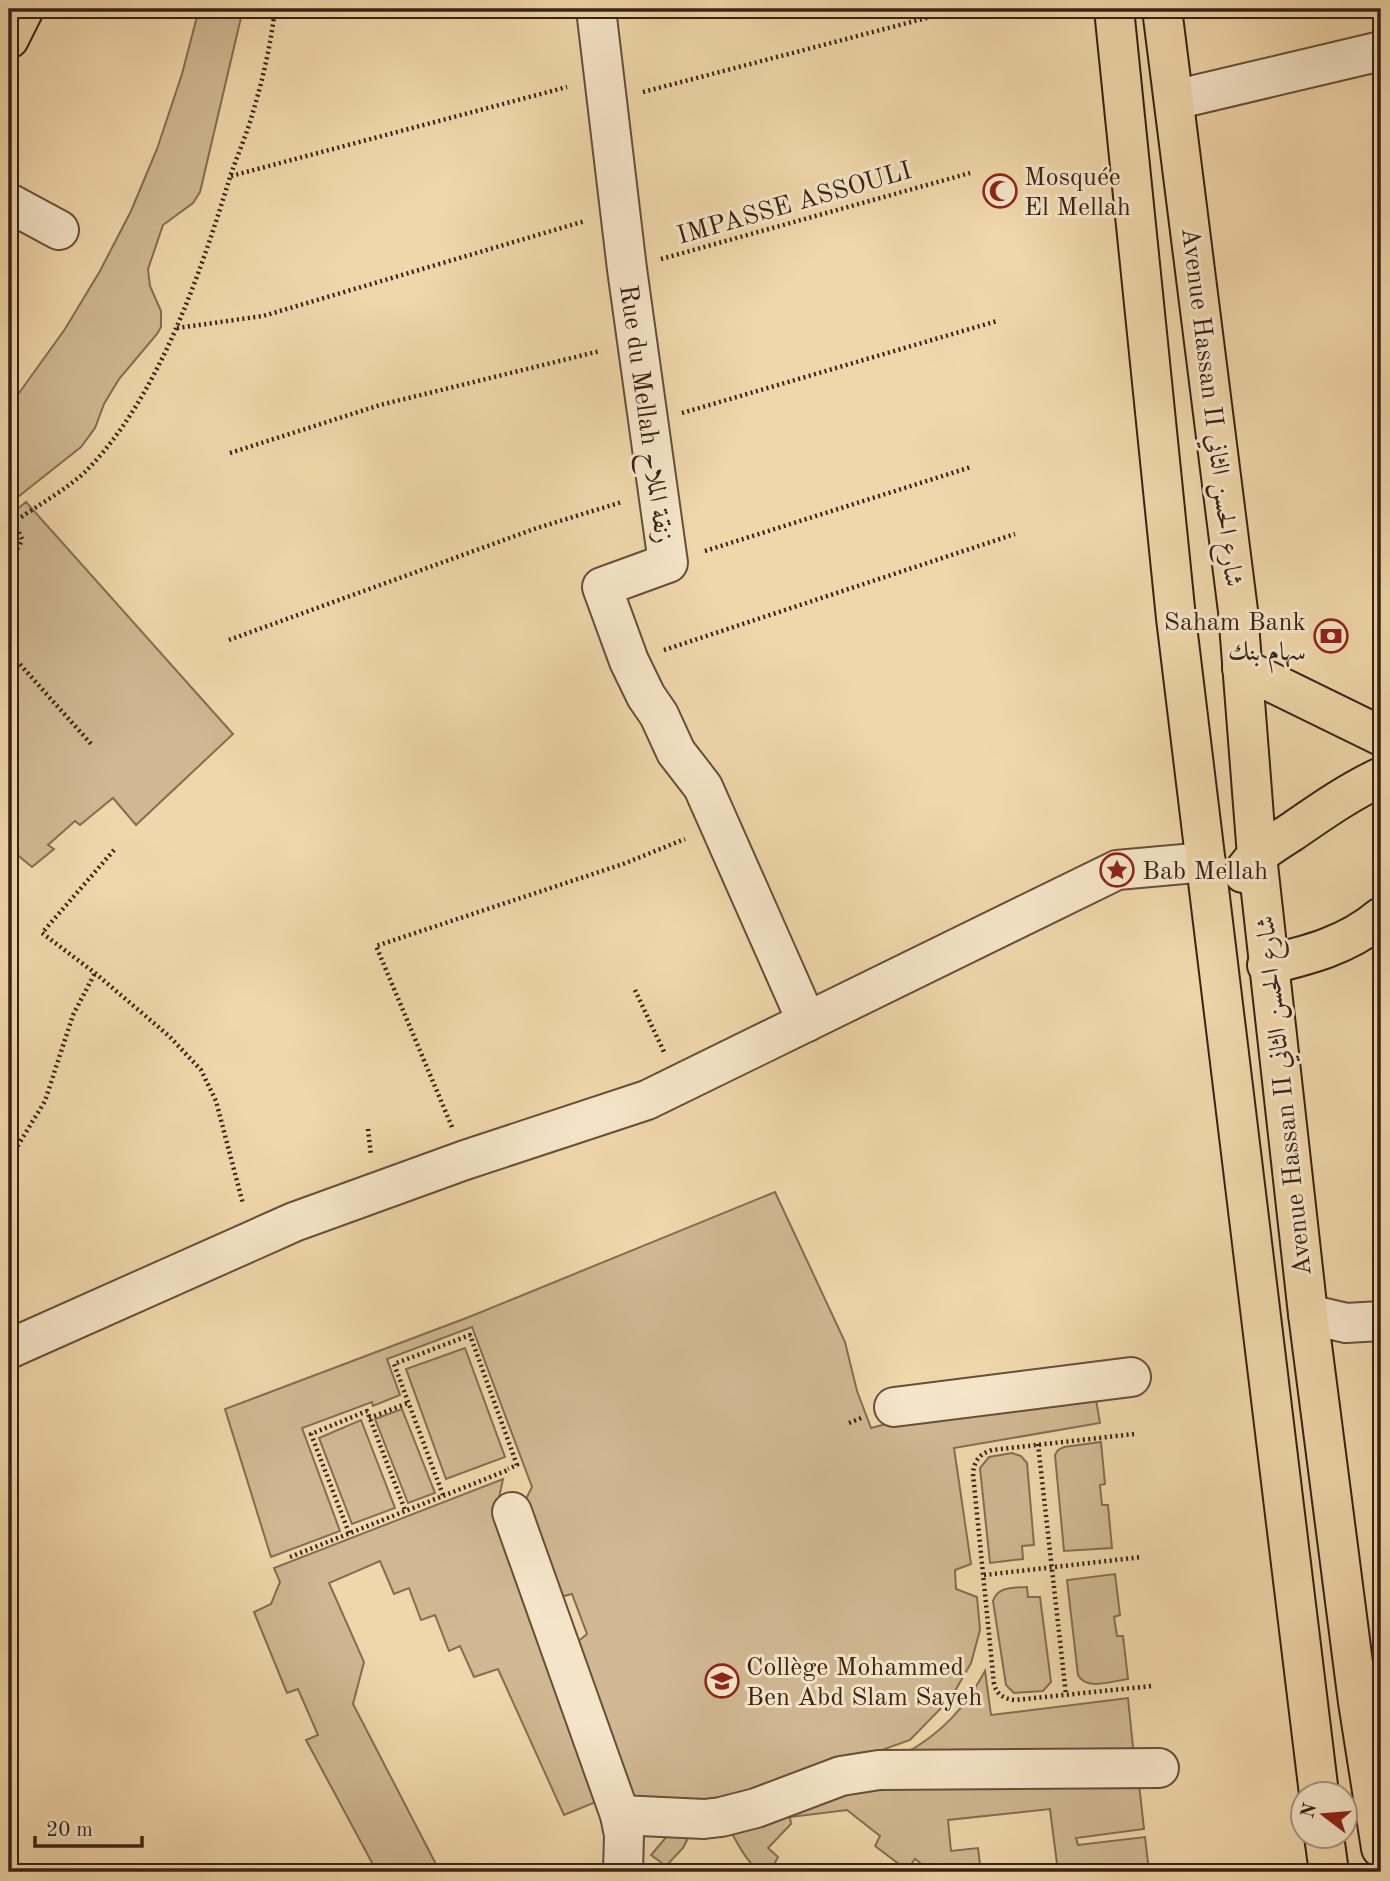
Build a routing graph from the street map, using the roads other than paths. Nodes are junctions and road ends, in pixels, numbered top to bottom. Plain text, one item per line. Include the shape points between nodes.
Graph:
1 (24, 9) edge
2 (596, 9) edge
3 (1114, 9) edge
4 (1162, 9) edge
5 (9, 38) edge
6 (1381, 51) edge
7 (1174, 100) junction
8 (9, 202) edge
9 (59, 230) dead end
10 (1242, 668) junction
11 (1378, 726) edge
12 (1381, 776) edge
13 (1257, 856) junction
14 (1206, 862) junction
15 (1381, 917) edge
16 (1267, 965) junction
17 (807, 1022) junction
18 (1250, 1228) junction
19 (1308, 1314) junction
20 (1381, 1321) edge
21 (9, 1349) edge
22 (1131, 1377) dead end
23 (894, 1407) dead end
24 (512, 1512) road end
25 (1370, 1700) edge
26 (1159, 1768) dead end
27 (1317, 1780) edge
28 (620, 1815) junction
29 (1381, 1848) edge
30 (1326, 1850) edge
31 (623, 1872) edge
32 (1329, 1872) edge

1 - 5 main road
2 - 17 street, Rue du Mellah زنقة الملاح via 668,563 602,587 629,661 676,752 703,788 721,824
3 - 14 main road, Avenue Hassan II شارع الحسن الثاني via 1176,618
4 - 7 main road, Avenue Hassan II شارع الحسن الثاني
6 - 7 street
7 - 10 main road, Avenue Hassan II شارع الحسن الثاني
8 - 9 street
10 - 11 main road
10 - 13 main road, Avenue Hassan II شارع الحسن الثاني
12 - 13 main road via 1328,806
13 - 16 main road, Avenue Hassan II شارع الحسن الثاني
13 - 18 main road via 1242,873 1238,896 1264,1188
14 - 17 street via 1117,870
14 - 18 main road, Avenue Hassan II شارع الحسن الثاني
15 - 16 main road via 1318,953
16 - 19 main road, Avenue Hassan II شارع الحسن الثاني
17 - 21 street via 647,1100 252,1239
18 - 27 main road, Avenue Hassan II شارع الحسن الثاني
19 - 20 street via 1346,1323
19 - 25 main road, Avenue Hassan II شارع الحسن الثاني
22 - 23 street
24 - 28 street
25 - 29 main road, Avenue Hassan II شارع الحسن الثاني
26 - 28 street via 879,1770 841,1776 721,1817
28 - 31 street
30 - 32 main road

